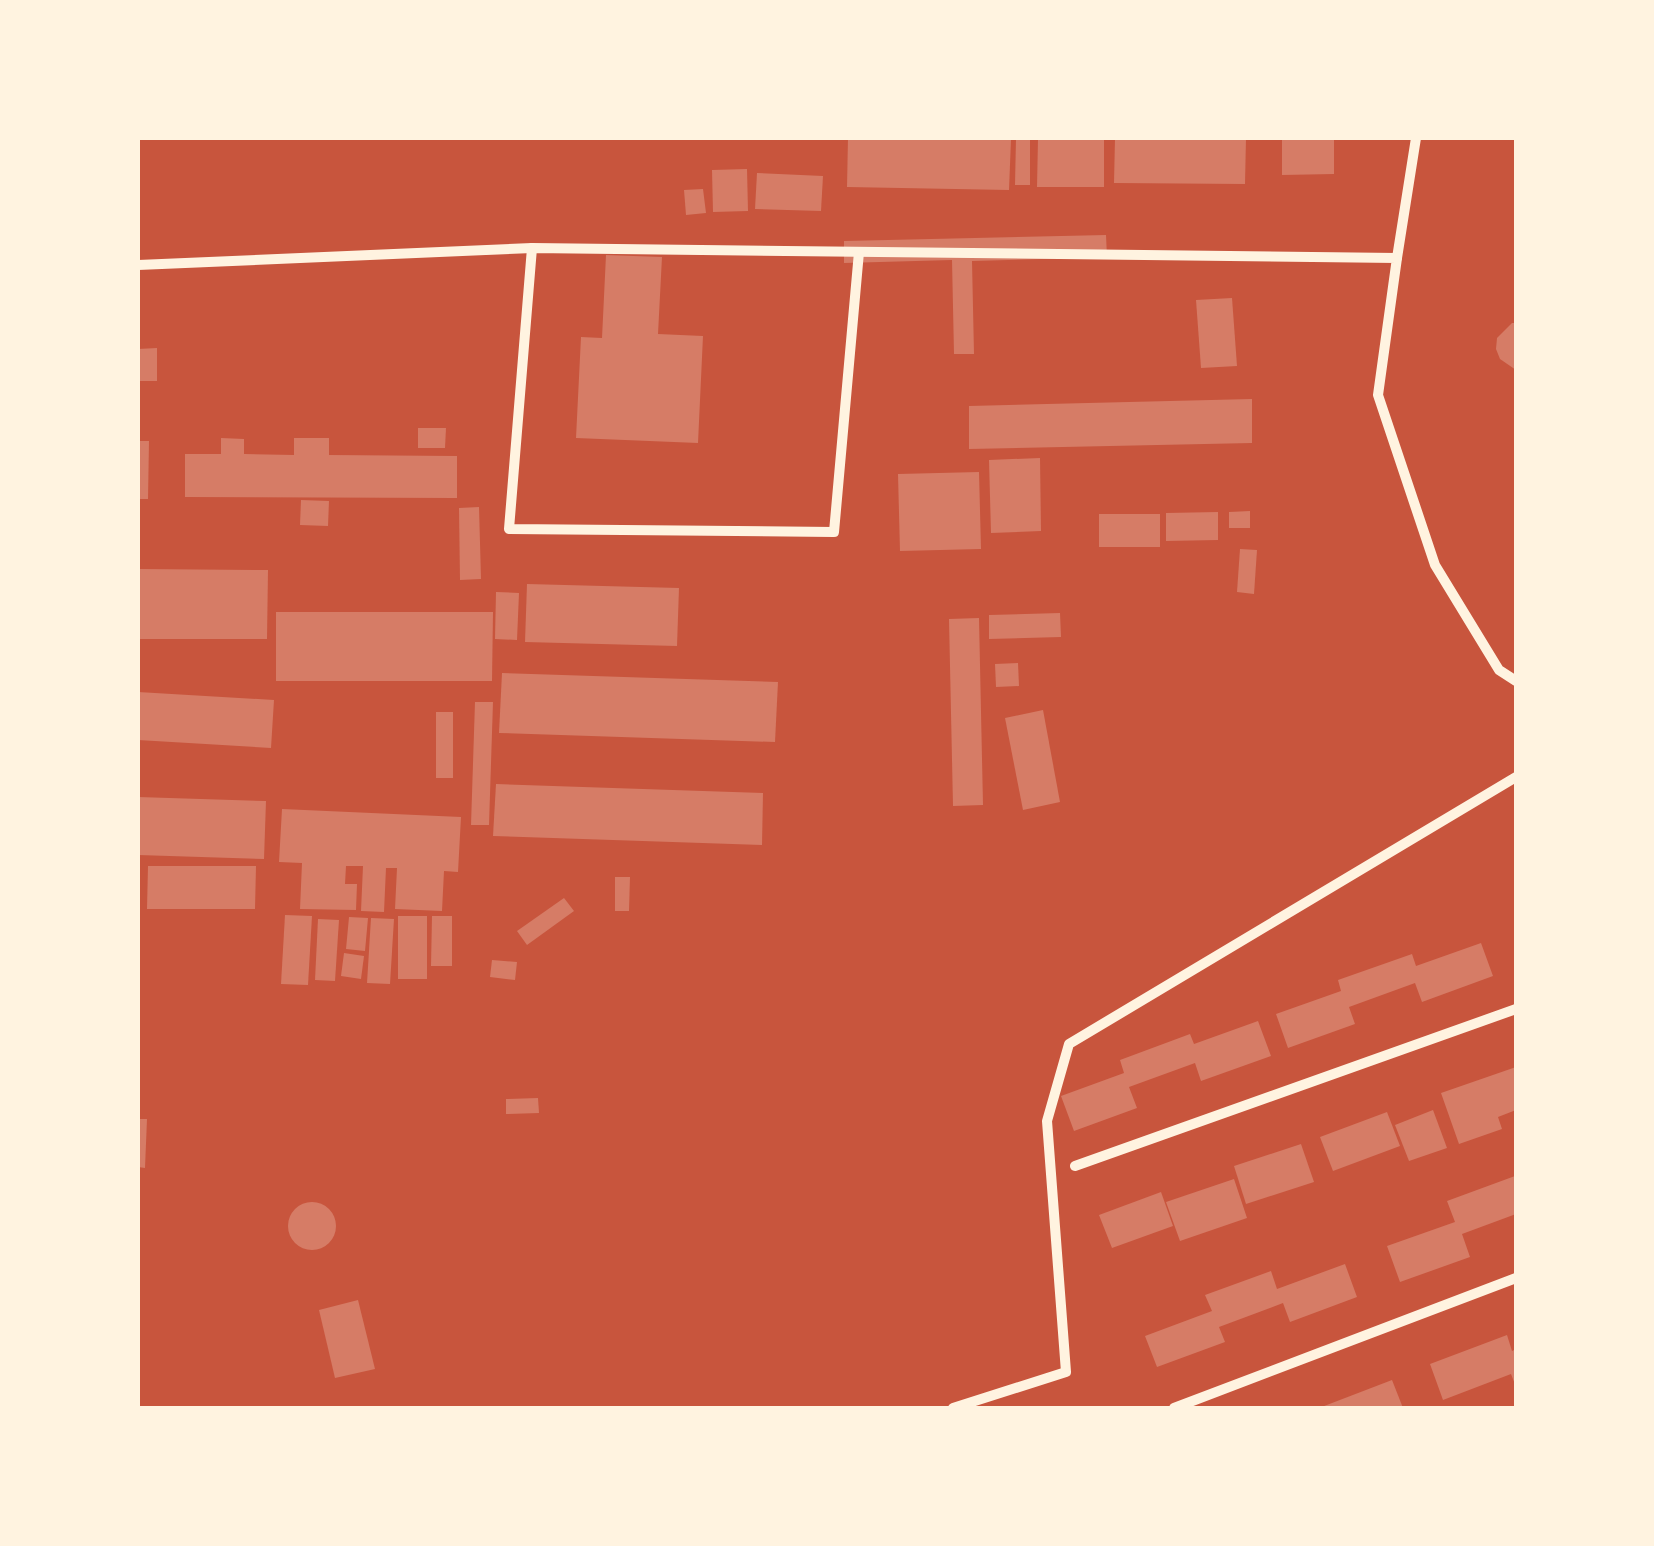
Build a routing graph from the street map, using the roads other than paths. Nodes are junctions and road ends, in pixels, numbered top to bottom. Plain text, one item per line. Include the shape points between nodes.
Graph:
1 (1416, 138) edge
2 (532, 248) junction
3 (859, 252) junction
4 (1397, 258) junction
5 (138, 265) edge
6 (1516, 681) edge
7 (1516, 777) edge
8 (1516, 1009) edge
9 (1076, 1166) dead end
10 (1516, 1278) edge
11 (953, 1408) edge
12 (1174, 1408) edge

1 - 4 street
2 - 3 street
2 - 3 street via 509,529 834,532
2 - 5 street
3 - 4 street
4 - 6 street via 1378,395 1435,564 1499,670
7 - 11 street via 1069,1044 1047,1122 1066,1372
8 - 9 street
10 - 12 street

